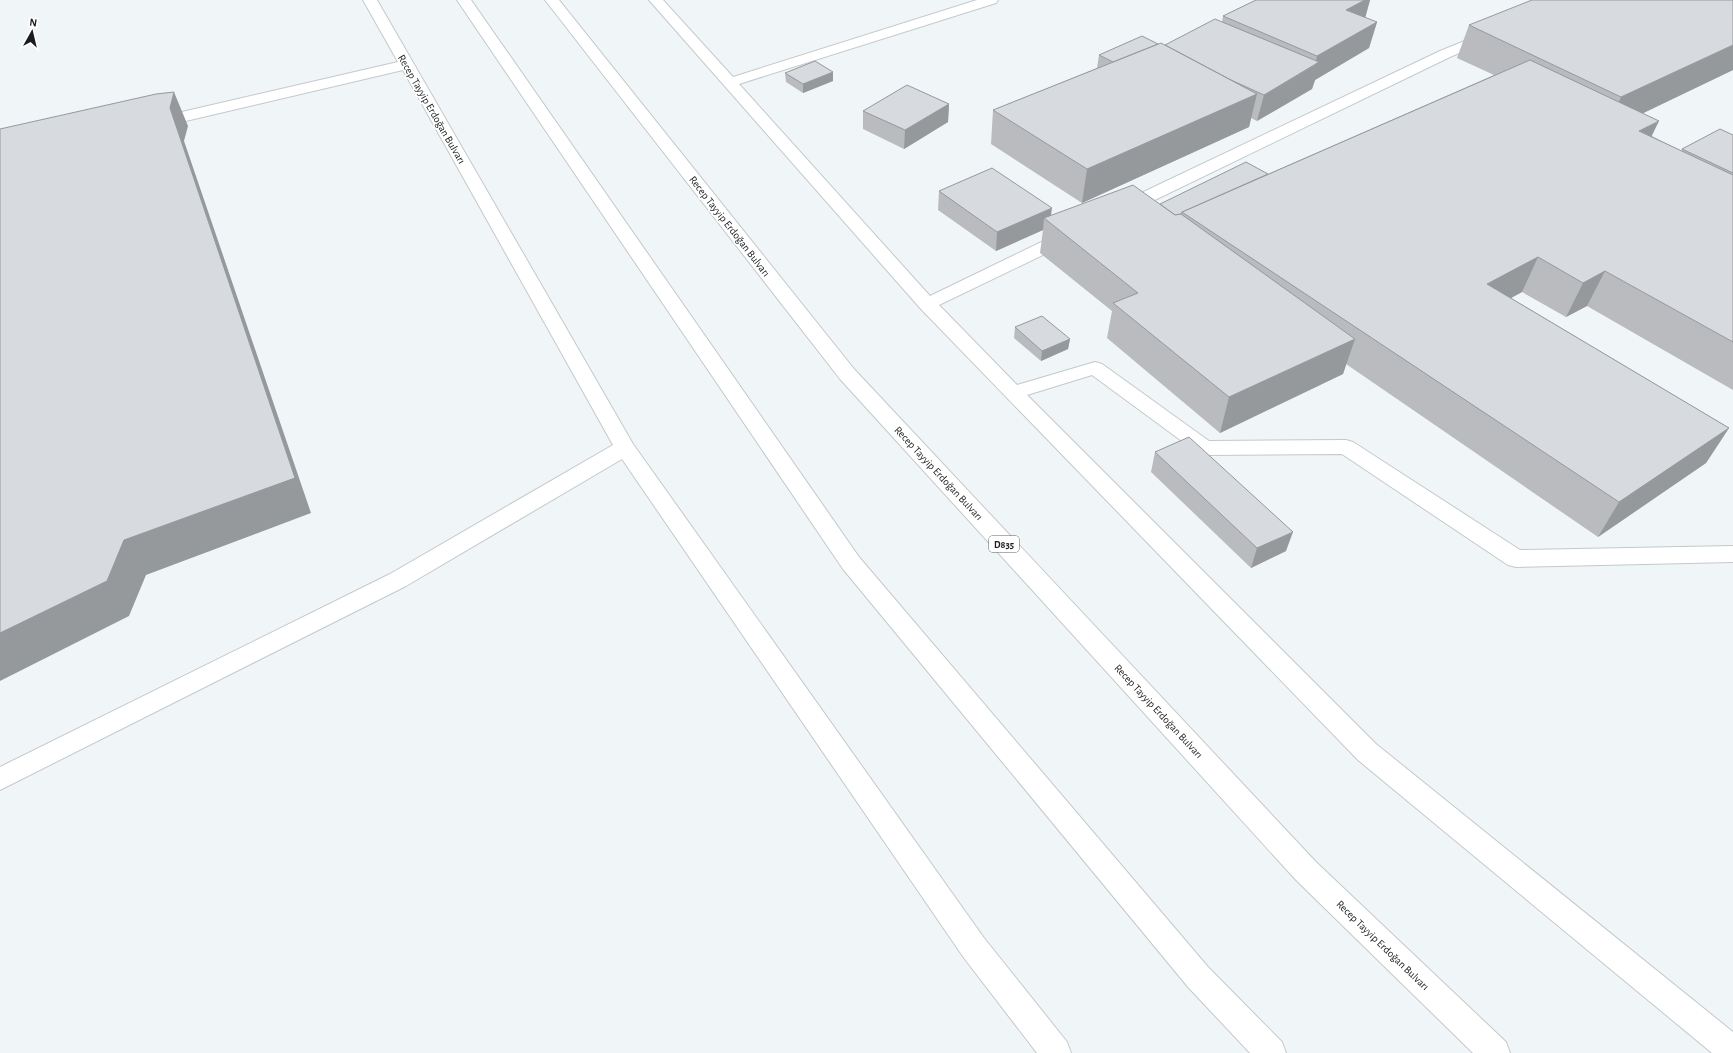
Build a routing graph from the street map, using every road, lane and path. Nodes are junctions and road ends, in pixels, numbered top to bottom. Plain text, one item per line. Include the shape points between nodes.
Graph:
1 (370, 0) edge
2 (464, 0) edge
3 (552, 0) edge
4 (656, 0) edge
5 (991, 0) edge
6 (1504, 28) edge
7 (406, 65) junction
8 (731, 82) junction
9 (146, 126) edge
10 (1107, 217) edge
11 (1085, 227) edge
12 (927, 304) junction
13 (1013, 393) junction
14 (626, 448) junction
15 (1733, 554) edge
16 (0, 779) edge
17 (1733, 1051) edge
18 (1056, 1053) edge
19 (1271, 1053) edge
20 (1495, 1053) edge

1 - 7 main road, Recep Tayyip Erdoğan Bulvarı
2 - 19 main road via 851,563 1198,977
3 - 20 main road, Recep Tayyip Erdoğan Bulvarı / D835 via 847,374 1306,871
4 - 8 main road
5 - 8 main road
6 - 10 main road
7 - 9 main road
7 - 14 main road, Recep Tayyip Erdoğan Bulvarı
8 - 12 main road
11 - 12 main road
12 - 13 main road
13 - 15 main road via 1095,368 1205,448 1346,447 1516,560
13 - 17 main road via 1367,752
14 - 16 main road via 398,580
14 - 18 main road, Recep Tayyip Erdoğan Bulvarı via 974,948

